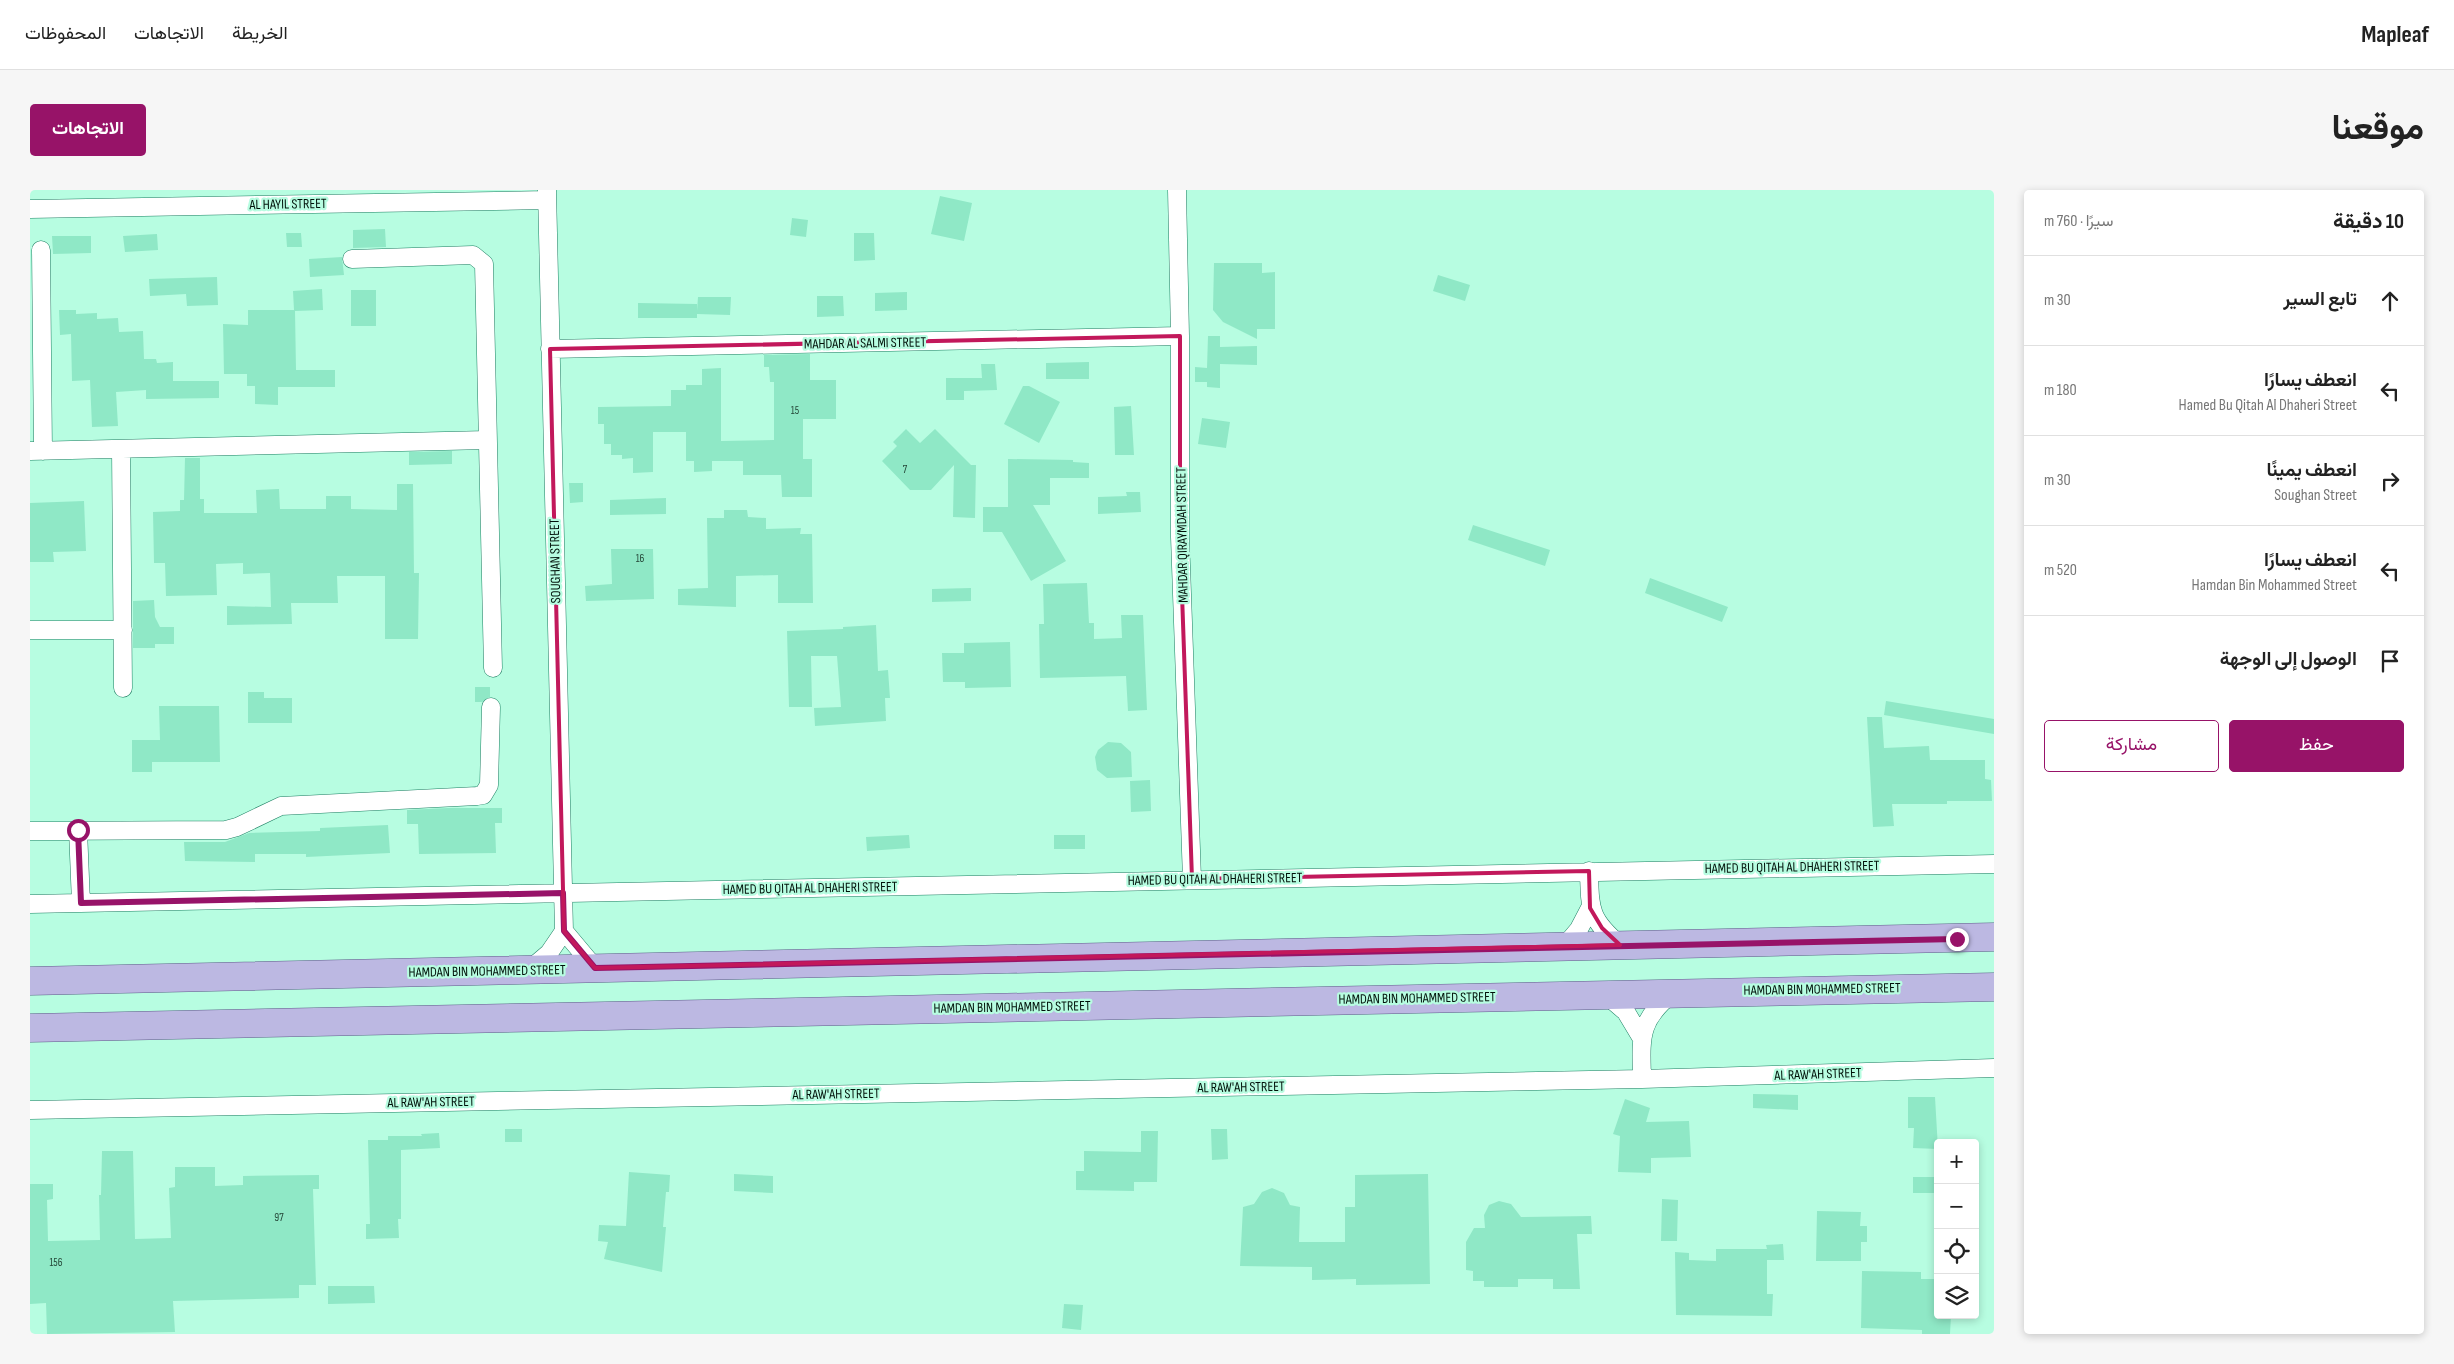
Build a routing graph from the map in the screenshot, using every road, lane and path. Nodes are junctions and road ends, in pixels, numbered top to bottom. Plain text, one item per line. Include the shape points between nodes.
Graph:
1 (1177, 190) edge
2 (547, 195) edge
3 (30, 209) edge
4 (41, 250) dead end
5 (352, 259) dead end
6 (1180, 336) junction
7 (550, 349) junction
8 (487, 440) junction
9 (121, 449) junction
10 (37, 451) edge
11 (30, 630) edge
12 (123, 630) junction
13 (493, 668) dead end
14 (123, 688) dead end
15 (491, 707) dead end
16 (78, 830) junction
17 (30, 831) edge
18 (1994, 864) edge
19 (1589, 871) junction
20 (1192, 879) junction
21 (563, 893) junction
22 (81, 903) junction
23 (30, 904) edge
24 (1590, 908) junction
25 (1994, 928) edge
26 (564, 931) junction
27 (1994, 937) edge
28 (1957, 939) junction
29 (1620, 945) junction
30 (1562, 948) junction
31 (595, 968) junction
32 (529, 970) junction
33 (30, 982) edge
34 (1994, 987) edge
35 (1959, 988) junction
36 (1675, 992) junction
37 (1604, 994) junction
38 (1994, 997) edge
39 (30, 1028) edge
40 (1641, 1038) junction
41 (1994, 1068) edge
42 (1642, 1080) junction
43 (30, 1110) edge

1 - 6 street, MAHDAR QIRAYMDAH STREET
2 - 3 street, AL HAYIL STREET
2 - 7 street, SOUGHAN STREET
4 - 10 street
5 - 8 street via 473,255 480,258 485,271
6 - 7 street, MAHDAR AL SALMI STREET
6 - 20 street, MAHDAR QIRAYMDAH STREET via 1180,537
7 - 21 street, SOUGHAN STREET
8 - 9 street
8 - 13 street
9 - 10 street
9 - 12 street
11 - 12 street
12 - 14 street
15 - 16 street via 489,785 483,795 281,806 226,830
16 - 17 street
16 - 22 street
18 - 19 street, HAMED BU QITAH AL DHAHERI STREET
19 - 20 street, HAMED BU QITAH AL DHAHERI STREET
19 - 24 street
20 - 21 street, HAMED BU QITAH AL DHAHERI STREET
21 - 22 street, HAMED BU QITAH AL DHAHERI STREET
21 - 26 street, SOUGHAN STREET
22 - 23 street, HAMED BU QITAH AL DHAHERI STREET
24 - 29 street via 1602,928
24 - 30 street via 1579,929
25 - 28 main road
26 - 31 street
26 - 32 street via 549,953
27 - 28 main road, HAMDAN BIN MOHAMMED STREET
28 - 29 main road, HAMDAN BIN MOHAMMED STREET
29 - 30 main road, HAMDAN BIN MOHAMMED STREET
30 - 31 main road, HAMDAN BIN MOHAMMED STREET
31 - 32 main road, HAMDAN BIN MOHAMMED STREET
32 - 33 main road, HAMDAN BIN MOHAMMED STREET
34 - 35 main road, HAMDAN BIN MOHAMMED STREET
35 - 36 main road, HAMDAN BIN MOHAMMED STREET
35 - 38 main road
36 - 37 main road, HAMDAN BIN MOHAMMED STREET
36 - 40 street via 1654,1011
37 - 39 main road, HAMDAN BIN MOHAMMED STREET
37 - 40 street via 1626,1012
40 - 42 street
41 - 42 street, AL RAW'AH STREET
42 - 43 street, AL RAW'AH STREET

